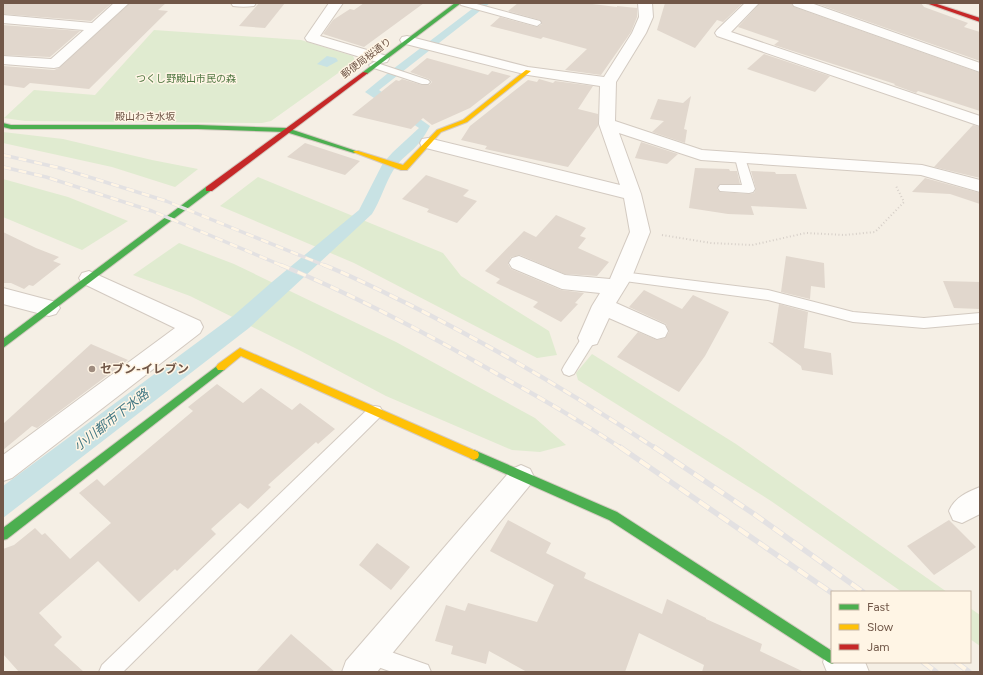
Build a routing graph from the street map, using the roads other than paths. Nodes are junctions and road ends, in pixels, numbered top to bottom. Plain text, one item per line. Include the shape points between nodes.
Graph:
1 (122, 3) edge
2 (238, 3) edge
3 (248, 3) edge
4 (336, 3) edge
5 (458, 3) edge
6 (464, 3) edge
7 (645, 3) edge
8 (752, 3) edge
9 (799, 3) edge
10 (929, 3) edge
11 (3, 19) edge
12 (980, 20) edge
13 (537, 23) dead end
14 (96, 27) junction
15 (407, 40) junction
16 (5, 61) edge
17 (381, 65) junction
18 (980, 68) edge
19 (528, 71) junction
20 (425, 82) dead end
21 (608, 82) junction
22 (980, 121) edge
23 (607, 124) junction
24 (3, 125) edge
25 (287, 130) junction
26 (428, 143) junction
27 (740, 158) junction
28 (980, 186) edge
29 (724, 188) dead end
30 (632, 194) junction
31 (553, 257) dead end
32 (519, 262) dead end
33 (540, 272) junction
34 (89, 278) junction
35 (618, 282) junction
36 (3, 296) edge
37 (603, 306) junction
38 (50, 308) junction
39 (980, 318) edge
40 (657, 331) dead end
41 (589, 338) joint
42 (3, 344) edge
43 (569, 370) dead end
44 (375, 412) junction
45 (3, 470) edge
46 (521, 477) junction
47 (3, 535) edge
48 (831, 657) edge
49 (840, 663) edge
50 (364, 664) edge
51 (109, 672) edge
52 (420, 672) edge
53 (854, 672) edge

1 - 14 street
2 - 3 street
4 - 17 street via 312,38
5 - 15 street, 郵便局桜通り
6 - 13 lane
7 - 21 street via 646,17 639,33
8 - 22 street via 722,33
9 - 18 street
10 - 12 street
11 - 14 street
14 - 16 street via 54,64
15 - 17 street, 郵便局桜通り
15 - 19 street
17 - 20 lane
17 - 25 street, 郵便局桜通り
19 - 21 street
19 - 26 street via 465,121 439,131
21 - 23 street
23 - 27 street via 701,155
23 - 30 street
24 - 25 street, 殿山わき水坂
25 - 26 street, 殿山わき水坂 via 404,168
25 - 34 street, 郵便局桜通り
26 - 30 street
27 - 28 street via 922,170
27 - 29 lane via 749,189
30 - 35 street via 640,232
31 - 33 street
32 - 33 street
33 - 35 street via 562,282
34 - 38 street, 郵便局桜通り
34 - 45 street via 192,327
35 - 37 street
35 - 39 lane via 768,295 811,308 868,319 924,323
36 - 38 street
37 - 40 street
37 - 41 street
38 - 42 street, 郵便局桜通り
41 - 43 lane
44 - 46 street
44 - 47 street via 240,352
44 - 51 lane
46 - 48 street via 613,516
46 - 50 street
49 - 53 street
50 - 52 lane

